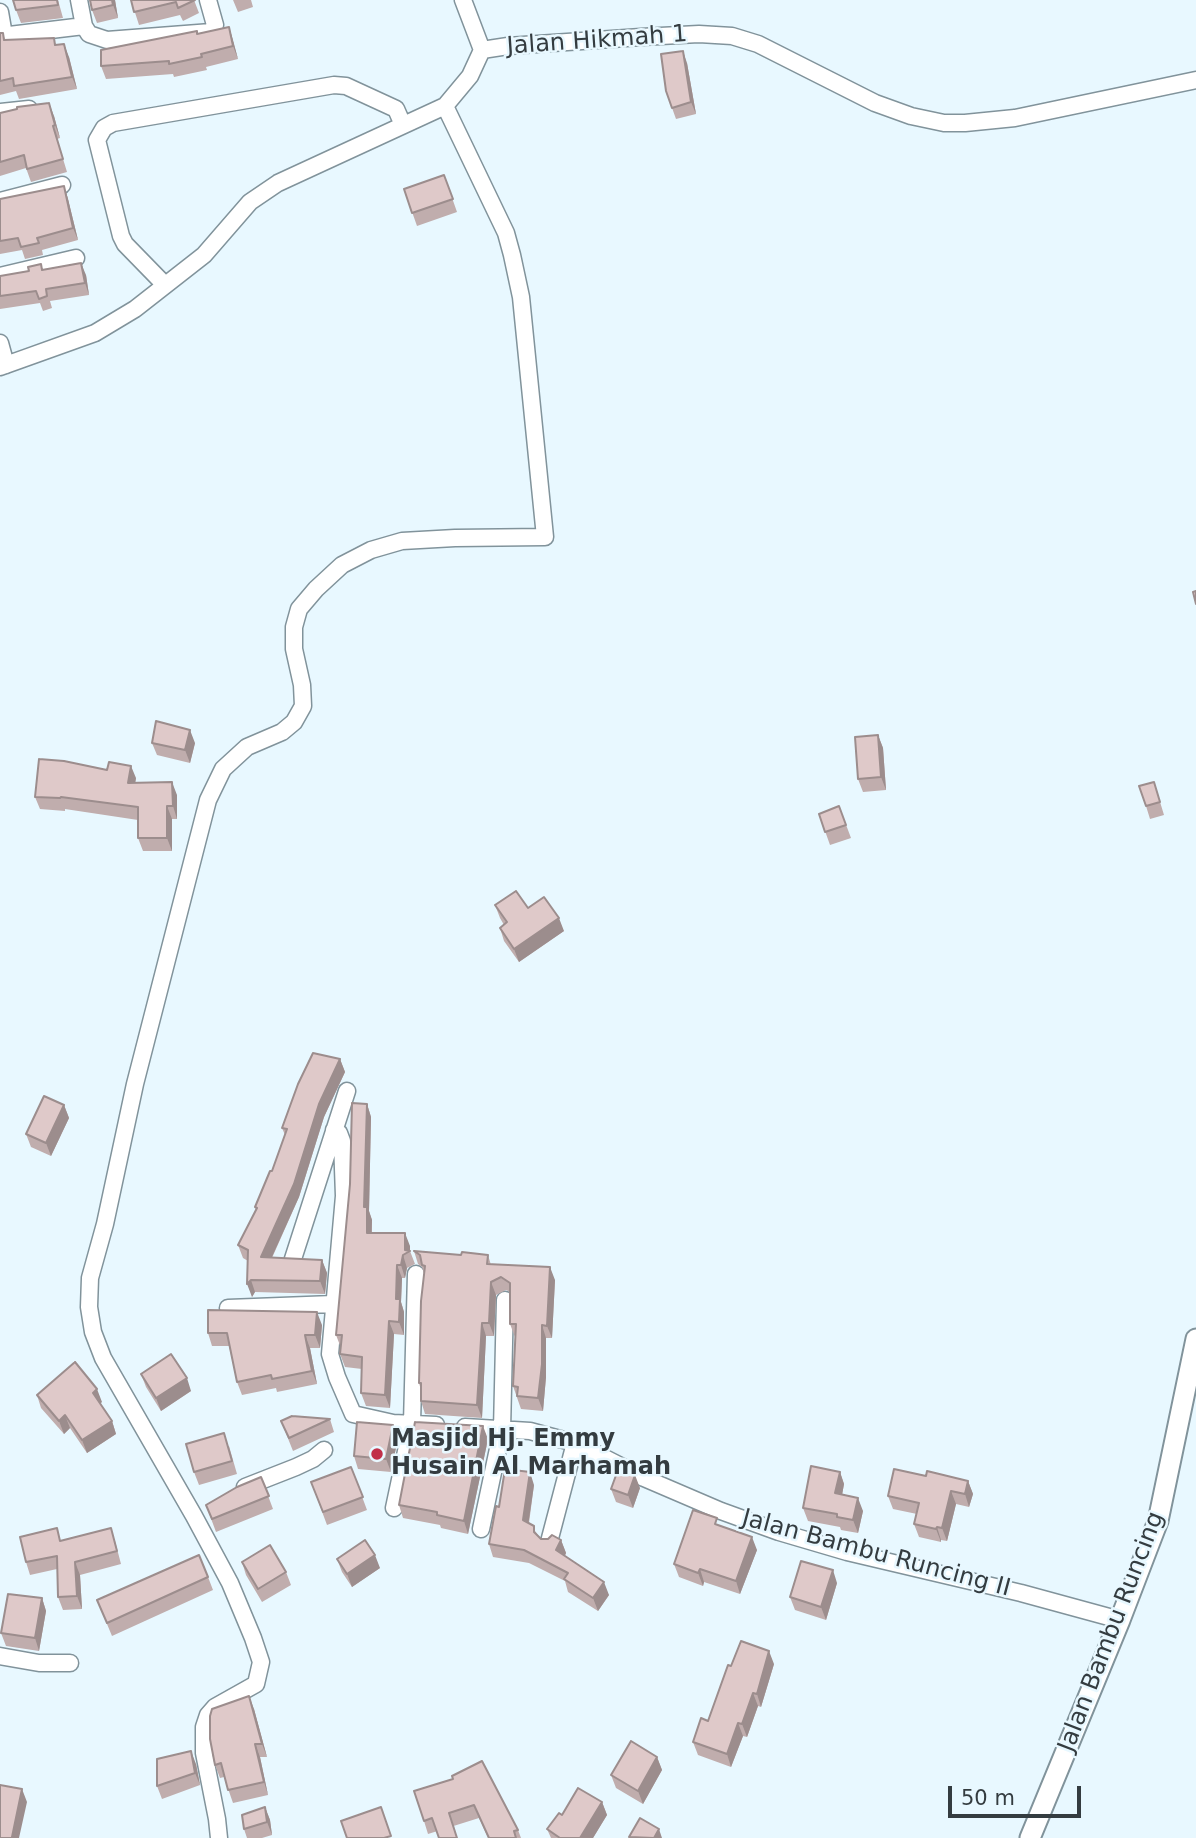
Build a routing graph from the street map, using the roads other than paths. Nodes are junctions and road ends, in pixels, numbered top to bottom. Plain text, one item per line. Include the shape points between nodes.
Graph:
1 (79, 0) edge
2 (208, 0) edge
3 (463, 0) edge
4 (0, 12) edge
5 (84, 26) junction
6 (2, 36) edge
7 (482, 50) junction
8 (1196, 80) edge
9 (50, 106) edge
10 (445, 106) junction
11 (0, 112) edge
12 (403, 125) junction
13 (62, 185) edge
14 (0, 201) edge
15 (76, 258) dead end
16 (0, 276) edge
17 (165, 285) junction
18 (0, 343) edge
19 (3, 366) edge
20 (347, 1091) dead end
21 (334, 1130) junction
22 (292, 1262) edge
23 (416, 1273) dead end
24 (505, 1300) dead end
25 (333, 1304) junction
26 (228, 1308) edge
27 (1196, 1339) edge
28 (412, 1423) junction
29 (502, 1430) junction
30 (575, 1443) junction
31 (324, 1450) dead end
32 (233, 1492) edge
33 (394, 1508) dead end
34 (481, 1529) dead end
35 (550, 1542) edge
36 (1120, 1620) junction
37 (0, 1657) edge
38 (70, 1663) dead end
39 (219, 1838) edge
40 (1030, 1838) edge

1 - 5 street
2 - 5 street via 215,25 211,32 107,40 89,34
3 - 7 street
4 - 6 street
5 - 6 street
7 - 8 street, Jalan Hikmah 1 via 642,37 732,36 758,44 875,103 944,123 1016,118
7 - 10 street, Jalan Hikmah 1 via 470,76
9 - 11 street
10 - 12 street, Jalan Hikmah 1
10 - 39 street via 506,233 512,255 521,296 545,537 402,541 371,550 342,565 299,609 293,627 303,706 282,732 247,747 223,769 208,800 90,1278 93,1332 103,1358 199,1513 261,1662 256,1684 215,1707 204,1727
12 - 17 street, Jalan Hikmah 1 via 278,183 250,202 204,255
12 - 17 street via 396,109 346,86 334,86 104,128 97,140 121,236
13 - 14 street
15 - 16 street
17 - 19 street, Jalan Hikmah 1 via 95,333
18 - 19 street
20 - 21 street
21 - 22 street
21 - 25 street via 342,1141 344,1196
23 - 28 street
24 - 29 street
25 - 26 street
25 - 28 street, Jalan Bambu Runcing II via 330,1354 353,1414
27 - 36 street, Jalan Bambu Runcing via 1158,1521
28 - 29 street, Jalan Bambu Runcing II
28 - 33 street
29 - 30 street, Jalan Bambu Runcing II via 530,1431
29 - 34 street
30 - 35 street
30 - 36 street, Jalan Bambu Runcing II via 644,1478 779,1532
31 - 32 street via 296,1467
36 - 40 street, Jalan Bambu Runcing
37 - 38 street

